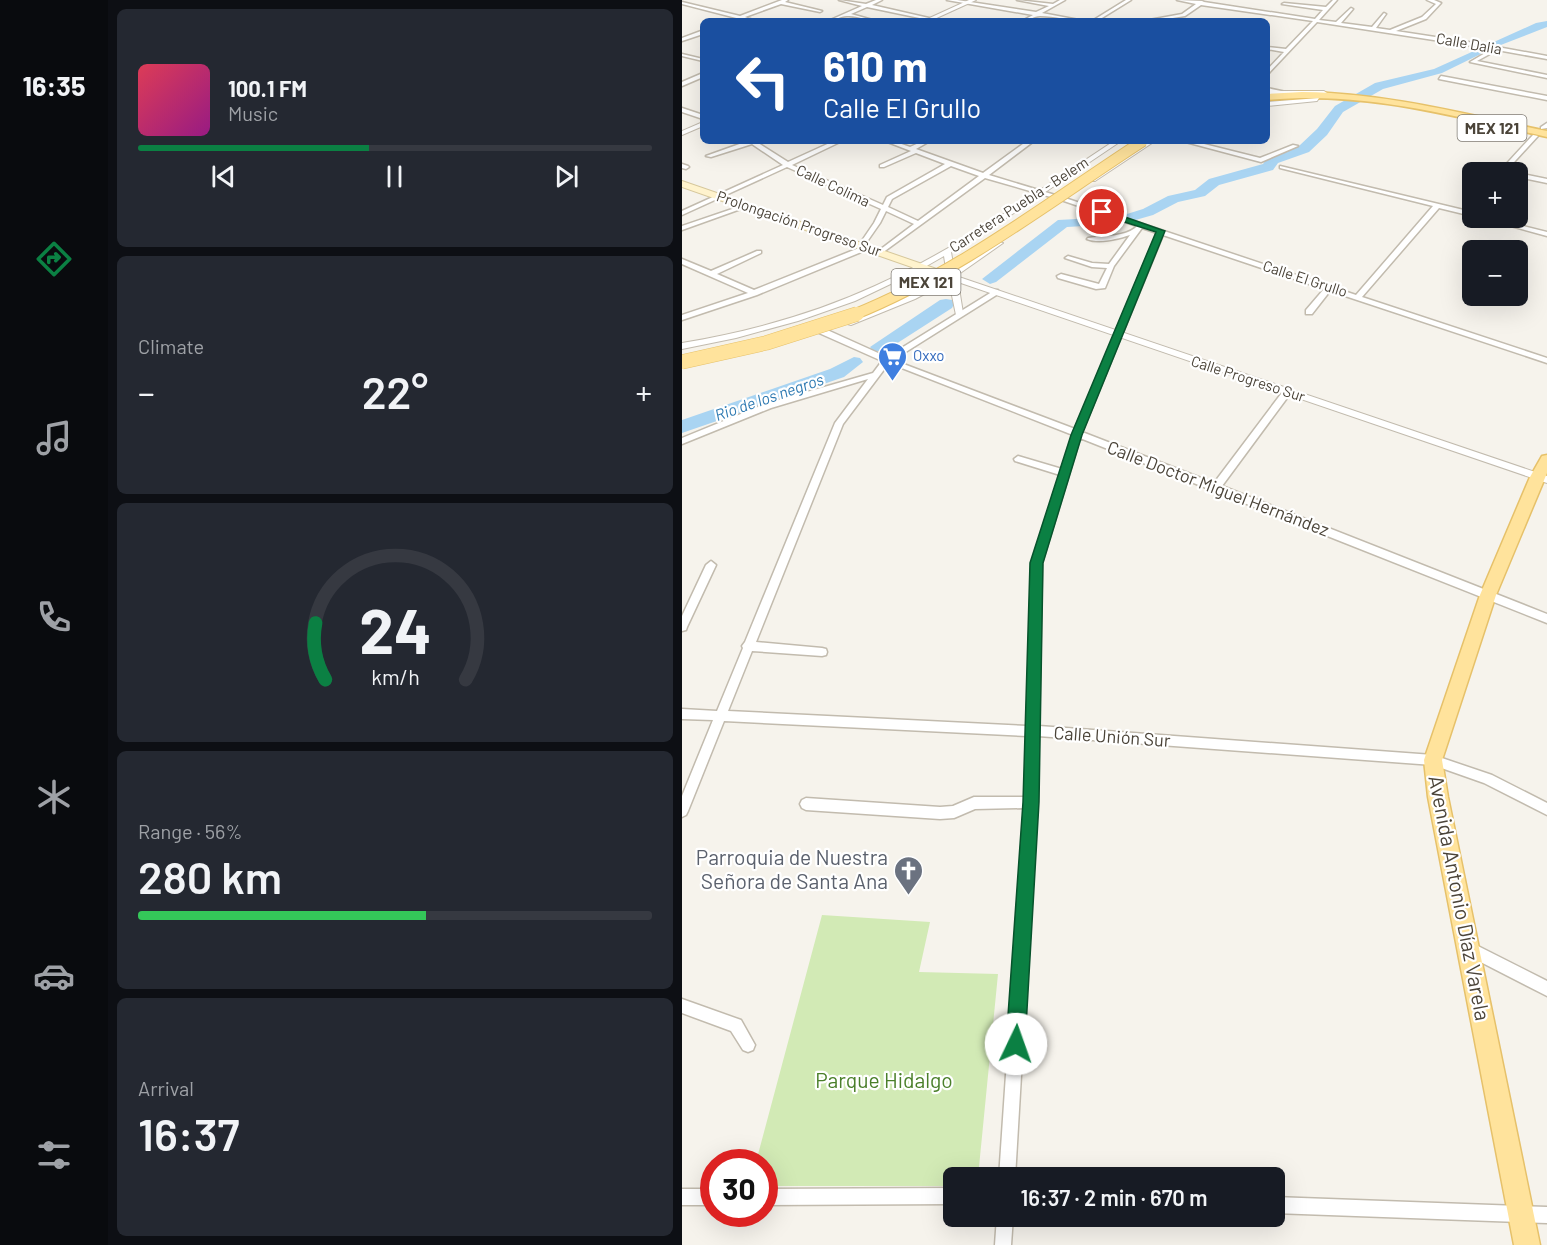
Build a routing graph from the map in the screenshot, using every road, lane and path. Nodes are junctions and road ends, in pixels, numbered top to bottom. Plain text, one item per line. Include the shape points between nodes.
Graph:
1 (691, 0) edge
2 (772, 0) edge
3 (841, 0) edge
4 (880, 0) edge
5 (949, 0) edge
6 (973, 0) edge
7 (1019, 0) edge
8 (1063, 0) edge
9 (1129, 0) edge
10 (1179, 0) edge
11 (1335, 0) edge
12 (1429, 0) edge
13 (783, 1) edge
14 (1202, 2) edge
15 (682, 3) edge
16 (967, 3) junction
17 (1284, 4) dead end
18 (1054, 5) junction
19 (867, 6) junction
20 (1327, 9) junction
21 (1351, 9) dead end
22 (820, 11) dead end
23 (1267, 13) junction
24 (847, 14) junction
25 (1037, 14) junction
26 (1384, 14) dead end
27 (1261, 17) dead end
28 (740, 18) joint
29 (837, 18) edge
30 (862, 18) edge
31 (919, 18) edge
32 (933, 18) edge
33 (1030, 18) edge
34 (1063, 18) edge
35 (1099, 18) edge
36 (1164, 18) edge
37 (1317, 20) junction
38 (1338, 23) junction
39 (1374, 28) junction
40 (1392, 31) junction
41 (700, 33) edge
42 (682, 40) edge
43 (1270, 48) edge
44 (1496, 48) junction
45 (1287, 51) junction
46 (682, 55) edge
47 (1546, 58) edge
48 (700, 59) edge
49 (1270, 70) edge
50 (700, 77) edge
51 (1546, 77) edge
52 (1441, 78) dead end
53 (682, 84) edge
54 (1270, 96) edge
55 (1324, 96) junction
56 (1270, 97) edge
57 (1546, 98) edge
58 (682, 110) edge
59 (1435, 112) junction
60 (700, 116) edge
61 (700, 125) edge
62 (1546, 131) edge
63 (682, 133) edge
64 (1535, 136) junction
65 (743, 144) edge
66 (756, 144) edge
67 (832, 144) edge
68 (897, 144) edge
69 (923, 144) edge
70 (1027, 144) edge
71 (1113, 144) edge
72 (1124, 144) edge
73 (1138, 144) edge
74 (1147, 144) edge
75 (1197, 144) edge
76 (1295, 146) dead end
77 (914, 150) junction
78 (709, 156) dead end
79 (1513, 162) edge
80 (951, 163) junction
81 (786, 164) junction
82 (882, 166) dead end
83 (1282, 167) dead end
84 (985, 176) junction
85 (1528, 177) edge
86 (1546, 181) edge
87 (682, 184) edge
88 (1039, 193) junction
89 (716, 195) junction
90 (1063, 199) junction
91 (1438, 205) junction
92 (746, 206) junction
93 (884, 210) junction
94 (1462, 211) edge
95 (682, 213) edge
96 (918, 223) junction
97 (682, 228) edge
98 (1138, 228) junction
99 (1523, 228) edge
100 (1161, 231) junction
101 (976, 233) junction
102 (1546, 234) edge
103 (1090, 239) dead end
104 (1000, 242) junction
105 (865, 246) junction
106 (947, 251) junction
107 (759, 252) dead end
108 (880, 252) junction
109 (1068, 258) dead end
110 (682, 261) edge
111 (967, 264) junction
112 (921, 266) junction
113 (947, 266) junction
114 (1111, 267) junction
115 (711, 274) junction
116 (1061, 276) dead end
117 (901, 277) junction
118 (924, 277) junction
119 (950, 277) junction
120 (1329, 287) junction
121 (927, 289) junction
122 (995, 292) junction
123 (754, 293) junction
124 (1358, 297) junction
125 (821, 310) junction
126 (1309, 312) dead end
127 (959, 313) junction
128 (682, 318) edge
129 (756, 330) junction
130 (822, 332) junction
131 (1117, 336) junction
132 (682, 346) edge
133 (769, 347) junction
134 (682, 354) edge
135 (887, 360) junction
136 (1546, 361) edge
137 (682, 362) edge
138 (682, 368) edge
139 (874, 375) junction
140 (1287, 392) junction
141 (1077, 435) junction
142 (682, 441) edge
143 (1018, 459) dead end
144 (1543, 472) edge
145 (1065, 473) junction
146 (1216, 487) junction
147 (711, 565) dead end
148 (1488, 595) junction
149 (1546, 619) edge
150 (682, 627) edge
151 (747, 646) junction
152 (822, 652) dead end
153 (682, 714) edge
154 (720, 716) junction
155 (1034, 731) junction
156 (1433, 760) junction
157 (1031, 802) junction
158 (806, 804) dead end
159 (1546, 810) edge
160 (682, 811) edge
161 (1468, 948) junction
162 (1546, 989) edge
163 (682, 1006) edge
164 (748, 1046) dead end
165 (1009, 1167) edge
166 (943, 1196) edge
167 (682, 1197) edge
168 (700, 1197) edge
169 (778, 1197) edge
170 (1285, 1205) edge
171 (1521, 1214) junction
172 (1546, 1215) edge
173 (1004, 1227) edge
174 (1003, 1245) edge
175 (1527, 1245) edge

1 - 15 street
2 - 13 street
3 - 19 street
4 - 19 street
5 - 16 street
6 - 16 street
7 - 18 street
8 - 18 street
9 - 35 street
10 - 14 street, Calle Dalia
11 - 20 street
12 - 40 street via 1439,2 1424,18
13 - 22 street
13 - 28 street
14 - 23 street, Calle Dalia
14 - 36 street via 1183,15
15 - 28 street
16 - 25 street
16 - 32 street
17 - 20 street
18 - 25 street
19 - 24 street
19 - 31 street
20 - 37 street
21 - 38 street
23 - 27 street
23 - 37 street, Calle Dalia
24 - 29 street
24 - 30 street
25 - 33 street
25 - 34 street
26 - 39 street
37 - 38 street, Calle Dalia
37 - 45 street
38 - 39 street, Calle Dalia
39 - 40 street, Calle Dalia
40 - 44 street, Calle Dalia
41 - 42 street
43 - 45 street
44 - 47 street, Calle Dalia
44 - 51 street via 1472,60
45 - 49 street
46 - 48 street
50 - 53 street
52 - 57 street
54 - 55 street via 1284,92
55 - 56 main road, MEX 121
55 - 59 main road, MEX 121
58 - 60 street
59 - 62 main road
59 - 62 main road, MEX 121
59 - 64 main road, MEX 121
61 - 63 street
62 - 64 main road, MEX 121
64 - 79 street
65 - 78 street
66 - 81 street, Calle Colima
67 - 81 street
68 - 77 street, Calle El Grullo
69 - 77 street
70 - 84 street
71 - 88 street, Carretera Puebla - Belem
72 - 134 main road, Carretera Puebla - Belem / MEX 121 via 973,245 894,291 775,333
73 - 137 main road, Carretera Puebla - Belem / MEX 121, bridge via 901,295 806,332
74 - 90 street
75 - 76 street via 1261,160
77 - 80 street, Calle El Grullo
77 - 82 street
80 - 84 street, Calle El Grullo
80 - 93 street via 889,198
81 - 89 street
81 - 93 street, Calle Colima
83 - 91 street
84 - 88 street, Calle El Grullo
84 - 96 street
85 - 86 street
87 - 89 main road, Prolongación Progreso Sur
88 - 90 street, Calle El Grullo
88 - 101 street, Carretera Puebla - Belem
89 - 92 main road, Prolongación Progreso Sur
89 - 95 street
90 - 98 street, Calle El Grullo
90 - 104 street
91 - 94 street
91 - 124 street
92 - 97 street
92 - 105 main road, Prolongación Progreso Sur
93 - 96 street, Calle Colima
93 - 105 street
96 - 108 street
98 - 100 street, Calle El Grullo
98 - 103 street via 1111,238
98 - 114 street
99 - 102 street
100 - 120 street, Calle El Grullo
100 - 131 street
101 - 104 street
101 - 106 street, Carretera Puebla - Belem
104 - 111 street
105 - 108 main road, Prolongación Progreso Sur
105 - 123 street
106 - 112 street, Carretera Puebla - Belem
106 - 113 street
107 - 115 street
108 - 112 main road, Prolongación Progreso Sur
109 - 114 street
110 - 115 street
111 - 113 street
111 - 119 street
112 - 113 street
112 - 117 street, Carretera Puebla - Belem
112 - 118 street
112 - 119 main road, Prolongación Progreso Sur
113 - 119 street
114 - 116 street via 1099,287
115 - 123 street
117 - 118 street, Calle Progreso Sur
117 - 125 street, Carretera Puebla - Belem
118 - 119 street, Calle Progreso Sur
118 - 121 street
119 - 121 street
119 - 122 street, Calle Progreso Sur
119 - 127 street via 958,295
120 - 124 street, Calle El Grullo
120 - 126 street
121 - 130 street via 866,318
122 - 127 street
122 - 131 street, Calle Progreso Sur
123 - 128 street
124 - 136 street, Calle El Grullo
125 - 129 street, Carretera Puebla - Belem
125 - 130 street via 815,325
127 - 135 street
129 - 132 street, Carretera Puebla - Belem
129 - 133 street via 777,336
130 - 133 street
130 - 135 street, Calle Doctor Miguel Hernández
131 - 140 street, Calle Progreso Sur
131 - 141 street
133 - 138 street
135 - 139 street
135 - 141 street, Calle Doctor Miguel Hernández
139 - 142 street via 768,406
139 - 151 street via 839,423
140 - 144 street, Calle Progreso Sur
140 - 146 street
141 - 145 street
141 - 146 street, Calle Doctor Miguel Hernández
143 - 145 street
144 - 148 main road, Avenida Antonio Díaz Varela
145 - 155 street via 1037,563
146 - 148 street, Calle Doctor Miguel Hernández
147 - 150 street
148 - 149 street, Calle Doctor Miguel Hernández
148 - 156 main road, Avenida Antonio Díaz Varela
151 - 152 street
151 - 154 street
153 - 154 street, Calle Unión Sur
154 - 155 street, Calle Unión Sur
154 - 160 street
155 - 156 street, Calle Unión Sur
155 - 157 street
156 - 159 street, Calle Unión Sur via 1488,779
156 - 161 main road, Avenida Antonio Díaz Varela
157 - 158 street via 974,803 940,813
157 - 165 street
161 - 162 street
161 - 171 main road, Avenida Antonio Díaz Varela
163 - 164 street via 736,1025
166 - 169 street
167 - 168 street
170 - 171 street
171 - 172 street
171 - 175 main road, Avenida Antonio Díaz Varela
173 - 174 street

